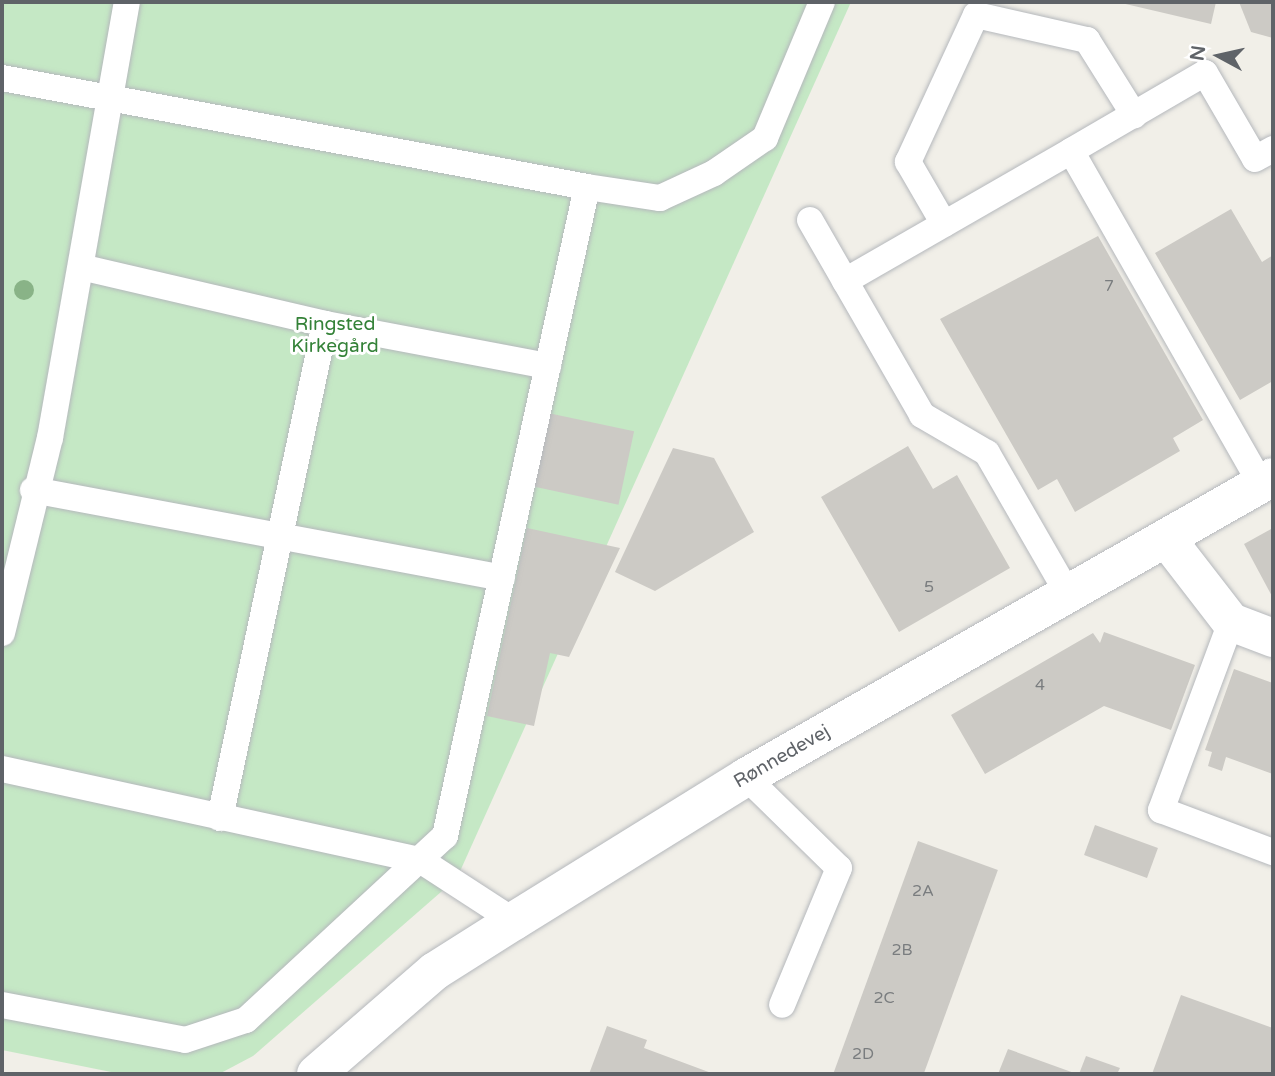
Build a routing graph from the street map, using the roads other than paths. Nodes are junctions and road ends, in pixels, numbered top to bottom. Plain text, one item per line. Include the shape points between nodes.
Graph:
1 (127, 2) edge
2 (822, 2) edge
3 (2, 78) edge
4 (110, 97) junction
5 (1133, 115) junction
6 (1273, 149) edge
7 (1070, 151) junction
8 (587, 187) junction
9 (810, 220) dead end
10 (944, 224) junction
11 (80, 267) junction
12 (845, 281) junction
13 (325, 324) junction
14 (548, 366) junction
15 (1267, 480) edge
16 (33, 490) junction
17 (279, 536) junction
18 (1166, 538) junction
19 (502, 578) junction
20 (1068, 594) junction
21 (1231, 622) junction
22 (2, 633) edge
23 (1273, 638) edge
24 (2, 769) edge
25 (746, 777) junction
26 (220, 818) junction
27 (1273, 852) edge
28 (420, 860) junction
29 (514, 921) junction
30 (782, 1004) dead end
31 (2, 1005) edge
32 (316, 1074) edge

1 - 4 lane
2 - 8 lane via 765,138 714,173 660,198
3 - 4 lane
4 - 8 lane
4 - 11 lane
5 - 6 lane via 1205,73 1255,159
5 - 7 lane
5 - 10 lane via 1087,40 976,15 908,162
7 - 10 lane
7 - 15 lane
8 - 14 lane
9 - 12 lane
10 - 12 lane
11 - 13 lane
11 - 16 lane via 50,438
12 - 20 lane via 922,415 987,453
13 - 14 lane
13 - 17 lane
14 - 19 lane
15 - 18 street, Rønnedevej
16 - 17 lane
16 - 22 lane
17 - 19 lane
17 - 26 lane
18 - 20 street, Rønnedevej
18 - 21 street
19 - 28 lane via 445,836
20 - 25 street, Rønnedevej
21 - 23 street
21 - 27 lane via 1161,810
24 - 26 lane
25 - 29 street, Rønnedevej
25 - 30 lane via 839,868
26 - 28 lane
28 - 29 lane
28 - 31 lane via 246,1020 185,1040
29 - 32 street, Rønnedevej via 435,971

